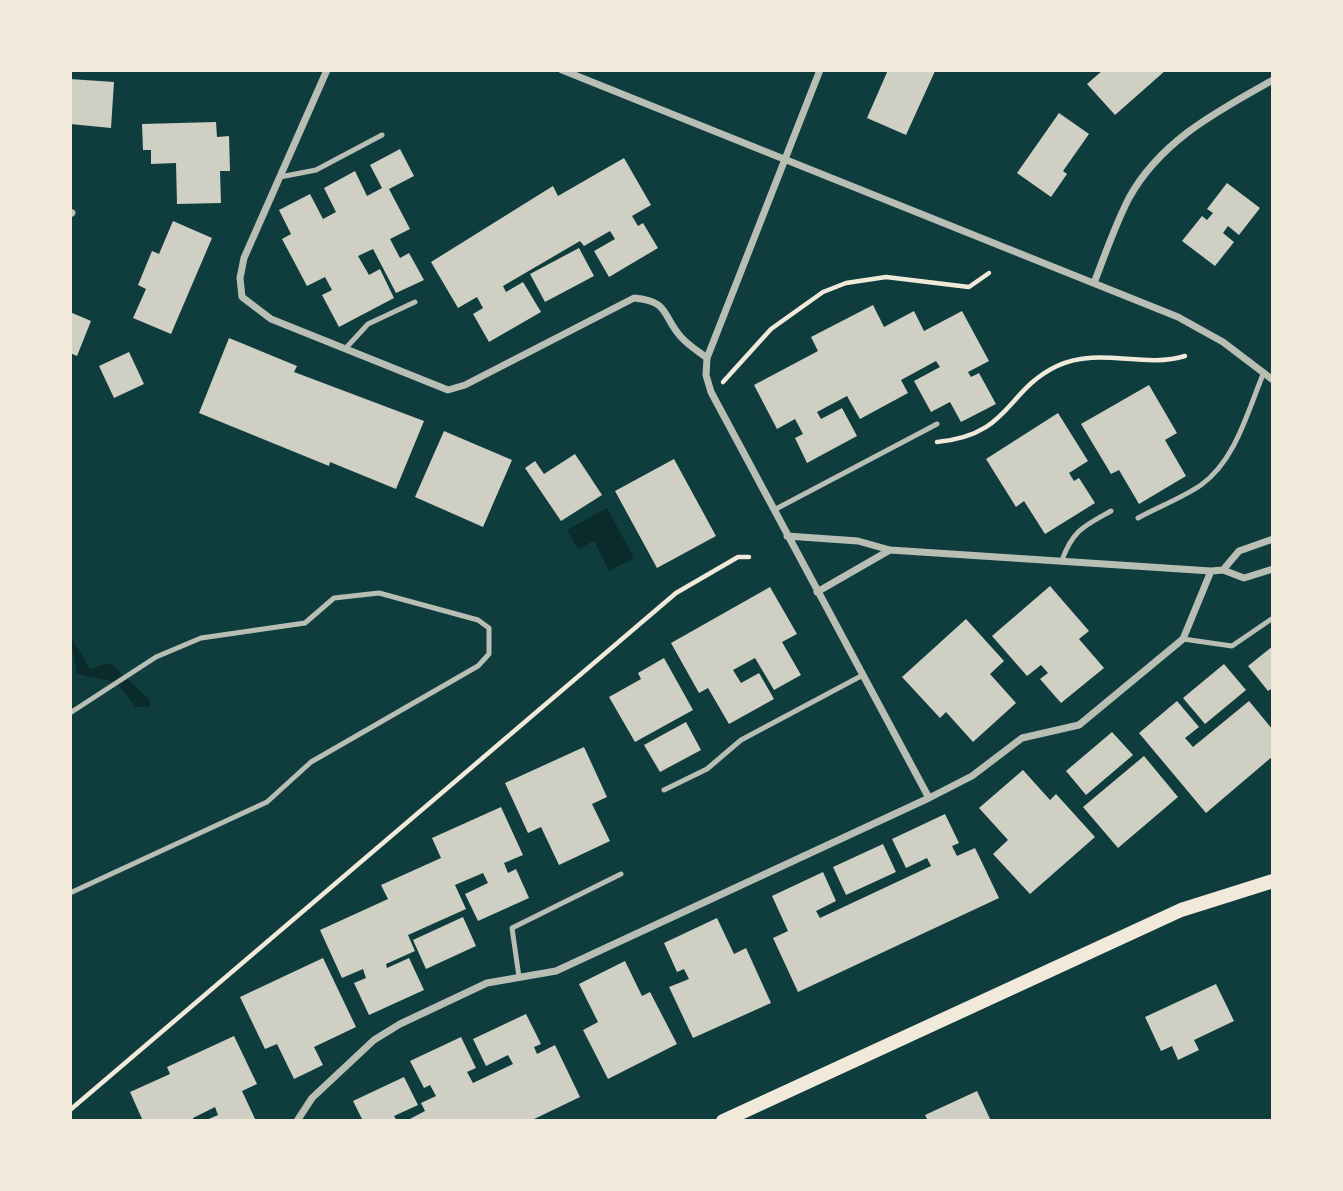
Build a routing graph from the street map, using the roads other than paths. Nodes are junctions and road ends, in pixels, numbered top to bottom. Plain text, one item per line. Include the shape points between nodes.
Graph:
1 (327, 70) edge
2 (562, 70) edge
3 (820, 70) edge
4 (1273, 80) edge
5 (382, 135) dead end
6 (784, 159) junction
7 (280, 177) junction
8 (1094, 284) junction
9 (415, 302) dead end
10 (345, 349) junction
11 (707, 358) junction
12 (1264, 372) junction
13 (1273, 380) edge
14 (937, 424) dead end
15 (774, 510) junction
16 (1111, 511) dead end
17 (1138, 518) dead end
18 (788, 536) junction
19 (1273, 539) edge
20 (890, 550) junction
21 (1062, 560) junction
22 (1273, 569) edge
23 (1211, 570) junction
24 (1223, 570) junction
25 (817, 592) junction
26 (1273, 618) edge
27 (1183, 639) junction
28 (863, 675) junction
29 (70, 713) edge
30 (664, 790) dead end
31 (929, 798) junction
32 (621, 874) dead end
33 (1273, 881) edge
34 (70, 893) edge
35 (519, 977) junction
36 (297, 1121) edge
37 (723, 1121) edge

1 - 7 street
2 - 6 street
3 - 6 street
4 - 8 street via 1212,114 1166,150 1129,199
5 - 7 lane via 316,170
6 - 8 street
6 - 11 street
7 - 10 street via 244,258 242,297 271,319
8 - 12 street via 1178,317
9 - 10 lane via 368,324
10 - 11 street via 448,390 634,298 651,299 665,310 680,337
11 - 15 street via 712,392
12 - 13 street
12 - 17 lane via 1221,465 1201,485
14 - 15 lane
15 - 18 street
16 - 21 lane via 1070,538
18 - 20 street via 858,541
18 - 25 street
19 - 24 street via 1239,551
20 - 21 street
20 - 25 street
21 - 23 street
22 - 24 street via 1244,579
23 - 24 street
23 - 27 street
25 - 28 street
26 - 27 lane via 1232,646
27 - 31 street via 1079,725 1022,738 972,776
28 - 30 lane via 741,740 707,769
28 - 31 street
29 - 34 lane via 129,673 201,638 306,623 334,598 379,593 478,620 489,628 489,654 478,666 311,762 267,802
31 - 35 street via 556,971
32 - 35 lane via 512,929
33 - 37 main road via 1181,910
35 - 36 street via 487,983 374,1040 312,1098

